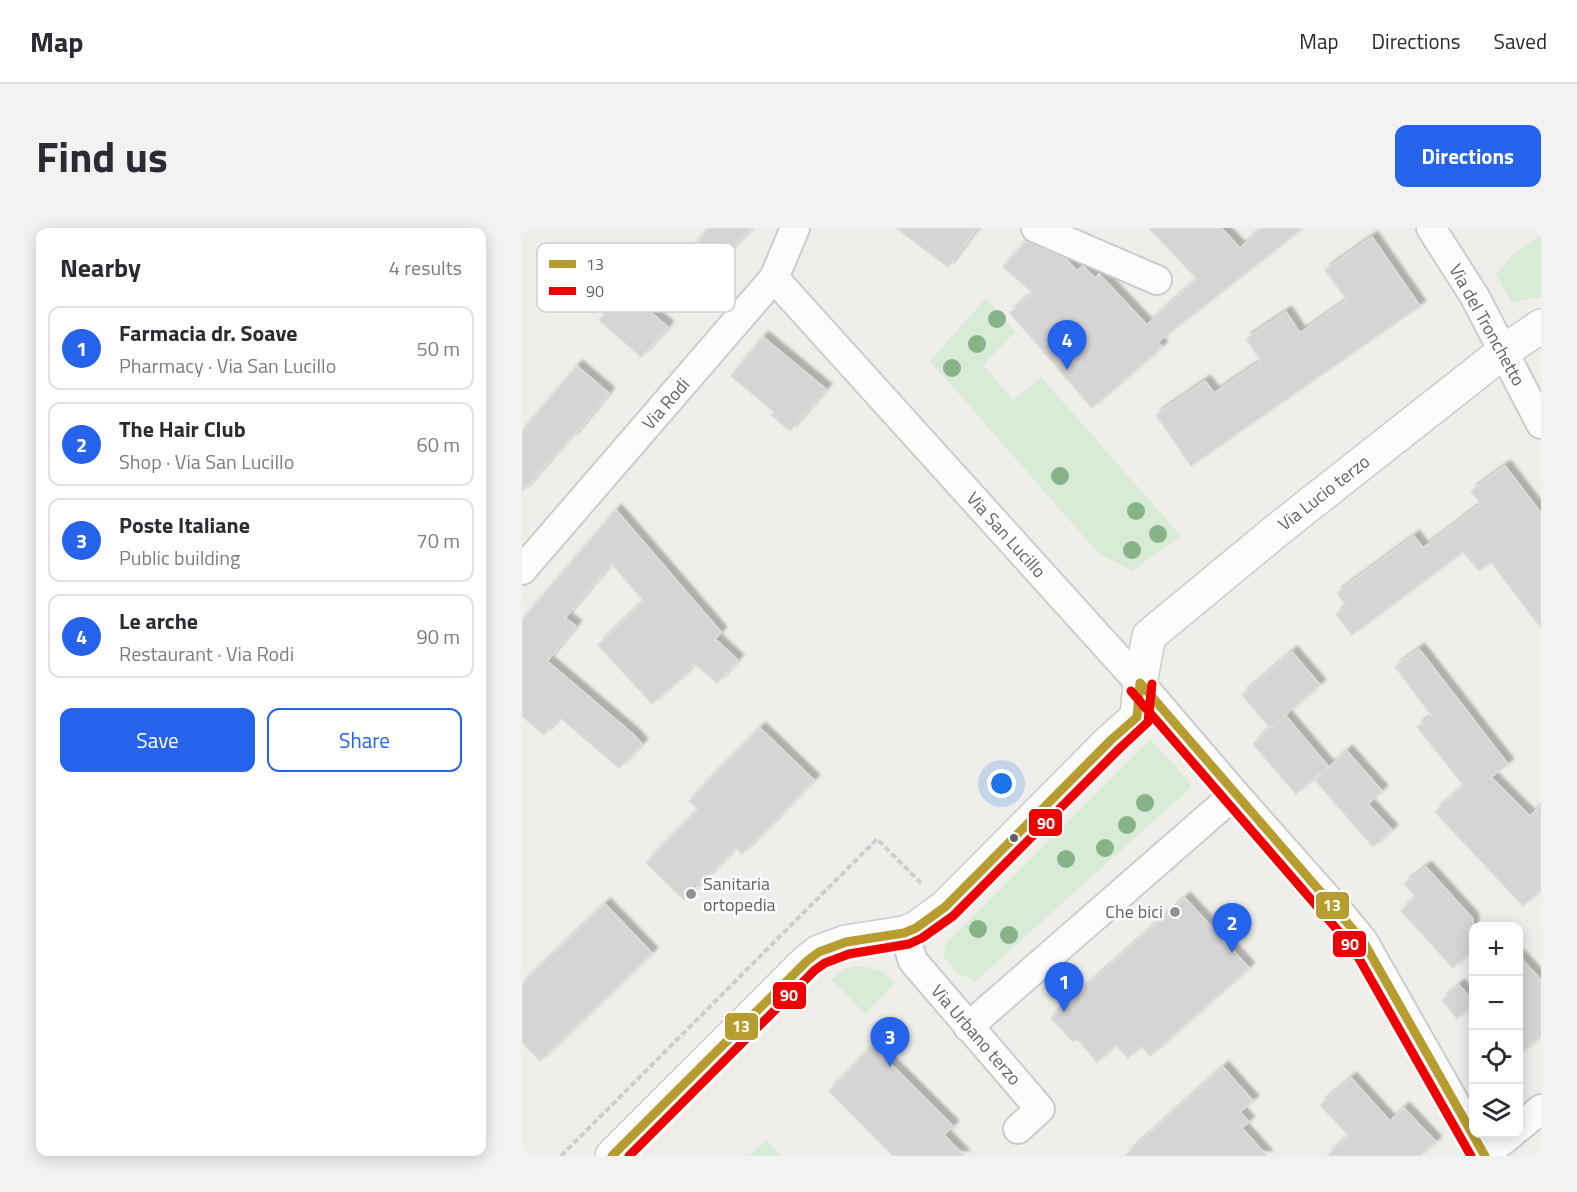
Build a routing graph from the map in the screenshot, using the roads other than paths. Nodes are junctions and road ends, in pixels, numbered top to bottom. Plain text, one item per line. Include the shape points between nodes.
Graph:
1 (795, 228) edge
2 (1036, 228) edge
3 (1431, 228) edge
4 (774, 278) junction
5 (1157, 280) dead end
6 (1541, 326) edge
7 (1503, 352) junction
8 (1541, 424) edge
9 (522, 570) edge
10 (1140, 683) junction
11 (1235, 794) junction
12 (904, 933) junction
13 (968, 1027) junction
14 (1541, 1109) edge
15 (1523, 1124) edge
16 (1018, 1129) dead end
17 (1506, 1138) edge
18 (612, 1156) edge
19 (1484, 1156) edge

1 - 4 street, Via Rodi
2 - 5 street
3 - 7 street, Via del Tronchetto via 1475,297
4 - 9 street, Via Rodi
4 - 10 street, Via San Lucillo
6 - 7 street, Via Lucio terzo
7 - 8 street, Via del Tronchetto
7 - 10 street, Via Lucio terzo via 1149,636
10 - 11 street, Via San Lucillo
10 - 12 street via 1137,717 945,907
11 - 13 street
11 - 19 street, Via San Lucillo via 1363,941
12 - 13 street, Via Urbano terzo via 913,961
12 - 18 street via 846,942 807,961
13 - 16 street, Via Urbano terzo via 1040,1109
14 - 15 street
17 - 19 street

